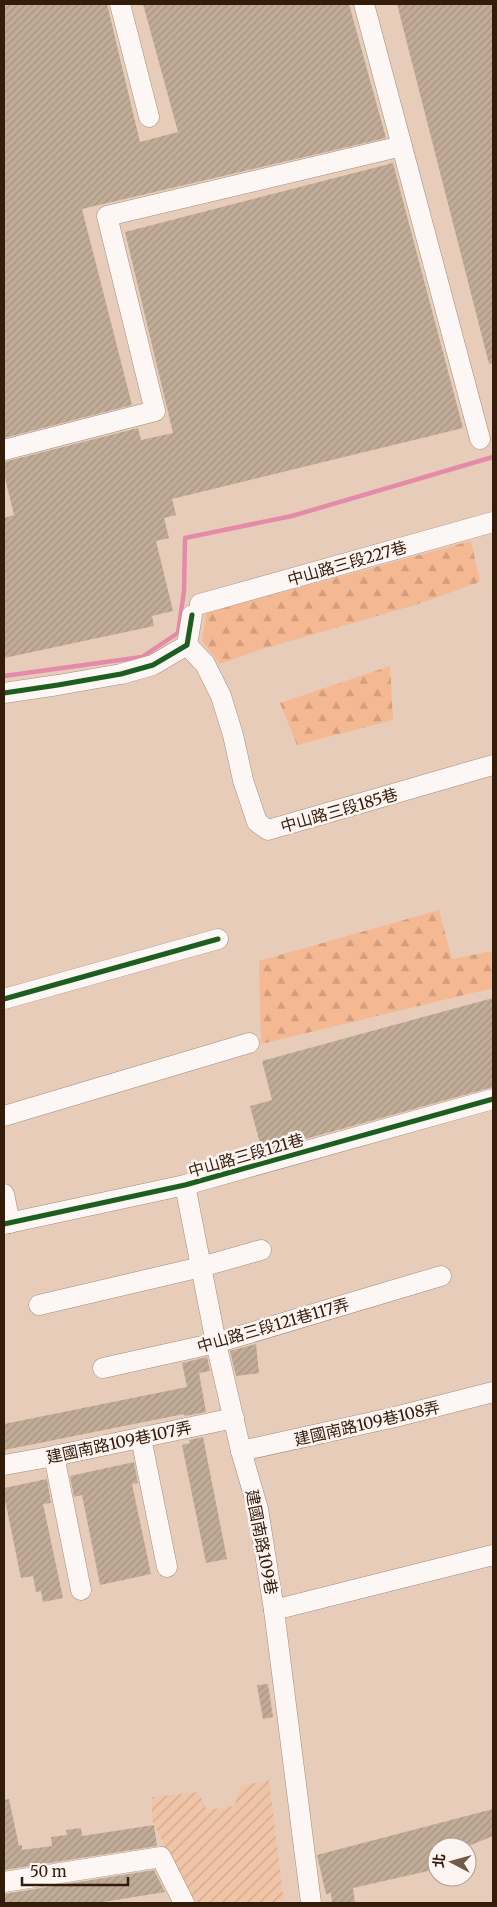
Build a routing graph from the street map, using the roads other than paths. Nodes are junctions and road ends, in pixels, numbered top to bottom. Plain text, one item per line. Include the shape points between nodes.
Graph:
1 (120, 4) edge
2 (364, 4) edge
3 (149, 117) dead end
4 (402, 146) junction
5 (480, 439) dead end
6 (4, 450) edge
7 (493, 522) edge
8 (187, 645) junction
9 (4, 693) edge
10 (493, 765) edge
11 (218, 939) dead end
12 (4, 999) edge
13 (249, 1043) dead end
14 (493, 1099) edge
15 (4, 1116) edge
16 (184, 1185) junction
17 (4, 1194) edge
18 (7, 1224) edge
19 (261, 1250) dead end
20 (201, 1267) junction
21 (441, 1276) dead end
22 (39, 1305) dead end
23 (216, 1342) junction
24 (103, 1368) dead end
25 (493, 1392) edge
26 (234, 1418) junction
27 (141, 1438) junction
28 (241, 1451) junction
29 (54, 1456) junction
30 (4, 1465) edge
31 (493, 1555) edge
32 (167, 1567) dead end
33 (81, 1590) dead end
34 (274, 1610) junction
35 (4, 1882) edge
36 (184, 1903) edge
37 (311, 1903) edge

1 - 3 street
2 - 4 street
4 - 5 street
4 - 6 street via 107,216 155,411
7 - 8 street, 中山路三段227巷 via 196,610
8 - 9 street via 153,665 121,674
8 - 10 street, 中山路三段185巷 via 205,664 221,696 257,822 268,830
11 - 12 street
13 - 15 street
14 - 16 street, 中山路三段121巷
16 - 18 street, 中山路三段121巷
16 - 20 street, 建國南路109巷
17 - 18 street
19 - 20 street
20 - 22 street
20 - 23 street, 建國南路109巷
21 - 23 street, 中山路三段121巷117弄
23 - 24 street, 中山路三段121巷117弄
23 - 26 street, 建國南路109巷
25 - 28 street, 建國南路109巷108弄 via 395,1418
26 - 27 street, 建國南路109巷107弄
26 - 28 street, 建國南路109巷
27 - 29 street, 建國南路109巷107弄
27 - 32 street
28 - 34 street, 建國南路109巷 via 258,1509
29 - 30 street, 建國南路109巷107弄
29 - 33 street
31 - 34 street
34 - 37 street, 建國南路109巷
35 - 36 street via 161,1857

